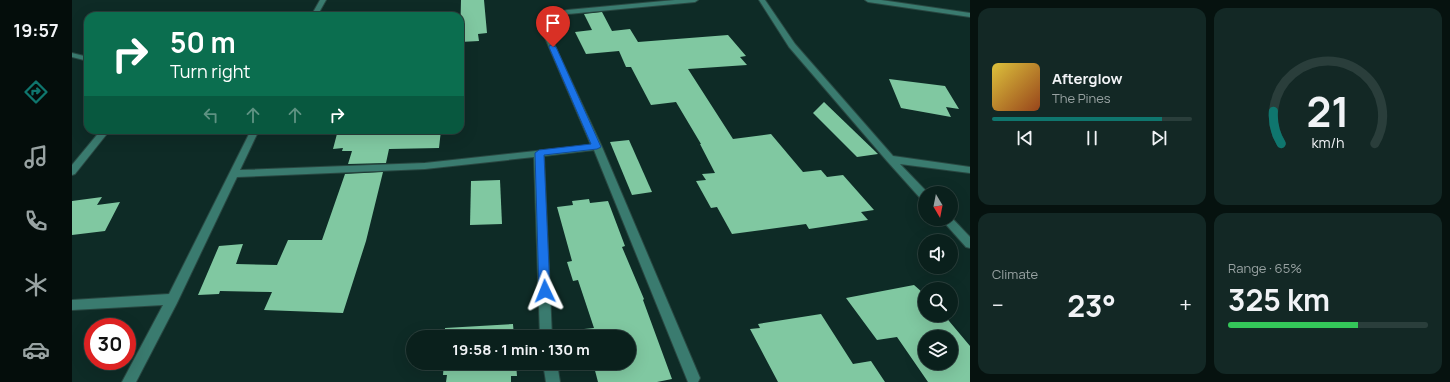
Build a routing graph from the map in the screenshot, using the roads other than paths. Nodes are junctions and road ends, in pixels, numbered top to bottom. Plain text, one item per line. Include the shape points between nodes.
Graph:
1 (323, 0) edge
2 (695, 0) edge
3 (762, 0) edge
4 (868, 0) edge
5 (316, 12) edge
6 (970, 15) edge
7 (72, 55) edge
8 (84, 58) edge
9 (103, 134) edge
10 (253, 134) edge
11 (597, 147) junction
12 (539, 153) junction
13 (890, 159) junction
14 (970, 170) edge
15 (72, 172) edge
16 (234, 174) junction
17 (918, 189) edge
18 (953, 226) edge
19 (970, 244) edge
20 (173, 299) junction
21 (72, 305) edge
22 (546, 330) edge
23 (551, 370) edge
24 (693, 378) dead end
25 (129, 382) edge
26 (553, 382) edge

1 - 5 street
2 - 11 street via 566,12 549,22 546,32
3 - 13 street via 792,45
4 - 6 street
7 - 8 street
9 - 15 street
10 - 16 street
11 - 12 street
11 - 24 street
12 - 16 street via 425,166
12 - 22 street
13 - 14 street
13 - 17 street
16 - 20 street
18 - 19 street
20 - 21 street
20 - 25 street
23 - 26 street

